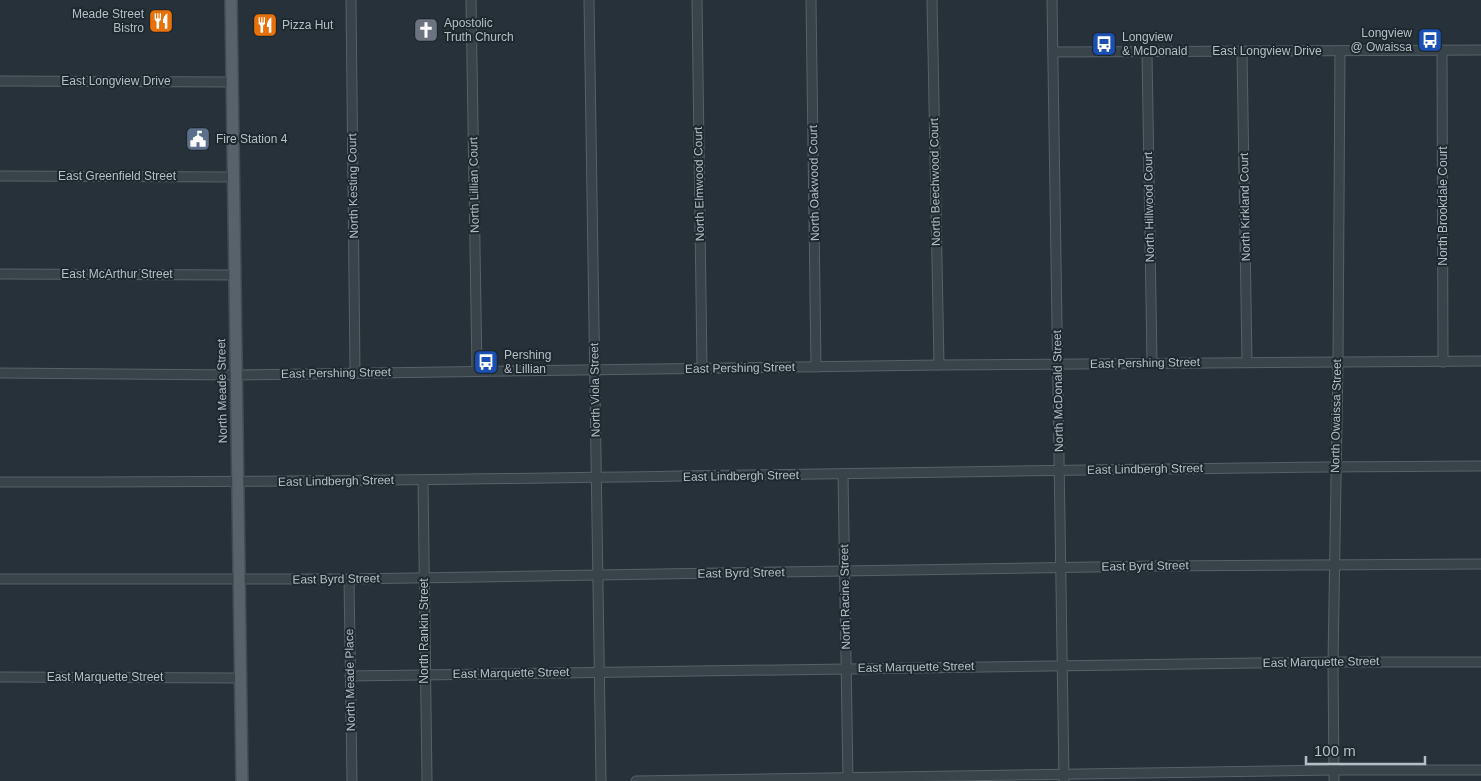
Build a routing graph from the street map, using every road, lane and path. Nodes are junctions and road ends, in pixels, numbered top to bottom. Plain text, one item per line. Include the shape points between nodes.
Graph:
1 (231, 0) edge
2 (351, 0) edge
3 (471, 0) edge
4 (589, 0) edge
5 (696, 0) edge
6 (811, 0) edge
7 (932, 0) edge
8 (1052, 0) edge
9 (1442, 50) junction
10 (1481, 50) edge
11 (1242, 51) junction
12 (1340, 51) junction
13 (1053, 52) junction
14 (1147, 52) junction
15 (0, 81) edge
16 (232, 82) junction
17 (0, 176) edge
18 (233, 177) junction
19 (0, 274) edge
20 (234, 275) junction
21 (1338, 361) junction
22 (1481, 361) edge
23 (1247, 362) junction
24 (1443, 362) junction
25 (1152, 363) junction
26 (1058, 364) junction
27 (939, 365) junction
28 (816, 367) junction
29 (702, 368) junction
30 (594, 369) junction
31 (476, 371) junction
32 (355, 372) junction
33 (0, 373) edge
34 (235, 375) junction
35 (1481, 466) edge
36 (1335, 467) junction
37 (1059, 470) junction
38 (843, 474) junction
39 (596, 478) junction
40 (423, 480) junction
41 (0, 482) edge
42 (237, 483) junction
43 (1334, 564) junction
44 (1481, 564) edge
45 (1061, 568) junction
46 (845, 571) junction
47 (597, 575) junction
48 (424, 578) junction
49 (0, 579) edge
50 (349, 579) junction
51 (238, 580) junction
52 (1333, 662) junction
53 (1481, 662) edge
54 (1062, 665) junction
55 (847, 668) junction
56 (599, 672) junction
57 (424, 674) junction
58 (350, 676) junction
59 (0, 677) edge
60 (240, 678) junction
61 (1334, 770) junction
62 (1481, 770) edge
63 (1064, 778) edge
64 (848, 779) edge
65 (242, 781) edge
66 (352, 781) edge
67 (427, 781) edge
68 (600, 781) edge
69 (636, 781) edge
70 (1334, 781) edge

1 - 16 main road, North Meade Street
2 - 32 street, North Kesting Court
3 - 31 street, North Lillian Court
4 - 30 street, North Viola Street
5 - 29 street, North Elmwood Court
6 - 28 street, North Oakwood Court
7 - 27 street, North Beechwood Court
8 - 13 street, North McDonald Street
9 - 10 street, East Longview Drive
9 - 12 street, East Longview Drive
9 - 24 street, North Brookdale Court
11 - 12 street, East Longview Drive
11 - 14 street, East Longview Drive
11 - 23 street, North Kirkland Court
12 - 21 street, North Owaissa Street
13 - 14 street, East Longview Drive
13 - 26 street, North McDonald Street
14 - 25 street, North Hillwood Court
15 - 16 street, East Longview Drive
16 - 18 main road, North Meade Street
17 - 18 street, East Greenfield Street
18 - 20 main road, North Meade Street
19 - 20 street, East McArthur Street
20 - 34 main road, North Meade Street
21 - 23 street, East Pershing Street
21 - 24 street, East Pershing Street
21 - 36 street, North Owaissa Street
22 - 24 street, East Pershing Street
23 - 25 street, East Pershing Street
25 - 26 street, East Pershing Street
26 - 27 street, East Pershing Street
26 - 37 street, North McDonald Street
27 - 28 street, East Pershing Street
28 - 29 street, East Pershing Street
29 - 30 street, East Pershing Street
30 - 31 street, East Pershing Street
30 - 39 street, North Viola Street
31 - 32 street, East Pershing Street
32 - 34 street, East Pershing Street
33 - 34 street, East Pershing Street
34 - 42 main road, North Meade Street
35 - 36 street, East Lindbergh Street
36 - 37 street, East Lindbergh Street
36 - 43 street, North Owaissa Street
37 - 38 street, East Lindbergh Street
37 - 45 street, North McDonald Street
38 - 39 street, East Lindbergh Street
38 - 46 street, North Racine Street
39 - 40 street, East Lindbergh Street
39 - 47 street, North Viola Street
40 - 42 street, East Lindbergh Street
40 - 48 street, North Rankin Street
41 - 42 street, East Lindbergh Street
42 - 51 main road, North Meade Street
43 - 44 street, East Byrd Street
43 - 45 street, East Byrd Street
43 - 52 street, North Owaissa Street
45 - 46 street, East Byrd Street
45 - 54 street, North McDonald Street
46 - 47 street, East Byrd Street
46 - 55 street, North Racine Street
47 - 48 street, East Byrd Street
47 - 56 street, North Viola Street
48 - 50 street, East Byrd Street
48 - 57 street, North Rankin Street
49 - 51 street, East Byrd Street
50 - 51 street, East Byrd Street
50 - 58 street, North Meade Place
51 - 60 main road, North Meade Street
52 - 53 street, East Marquette Street
52 - 54 street, East Marquette Street
52 - 61 street, North Owaissa Street
54 - 55 street, East Marquette Street
54 - 63 street, North McDonald Street
55 - 56 street, East Marquette Street
55 - 64 street, North Racine Street
56 - 57 street, East Marquette Street
56 - 68 street, North Viola Street
57 - 58 street, East Marquette Street
57 - 67 street, North Rankin Street
58 - 66 street, North Meade Place
59 - 60 street, East Marquette Street
60 - 65 main road, North Meade Street
61 - 62 street
61 - 63 street
61 - 70 street, North Owaissa Street
63 - 64 street
64 - 69 street

